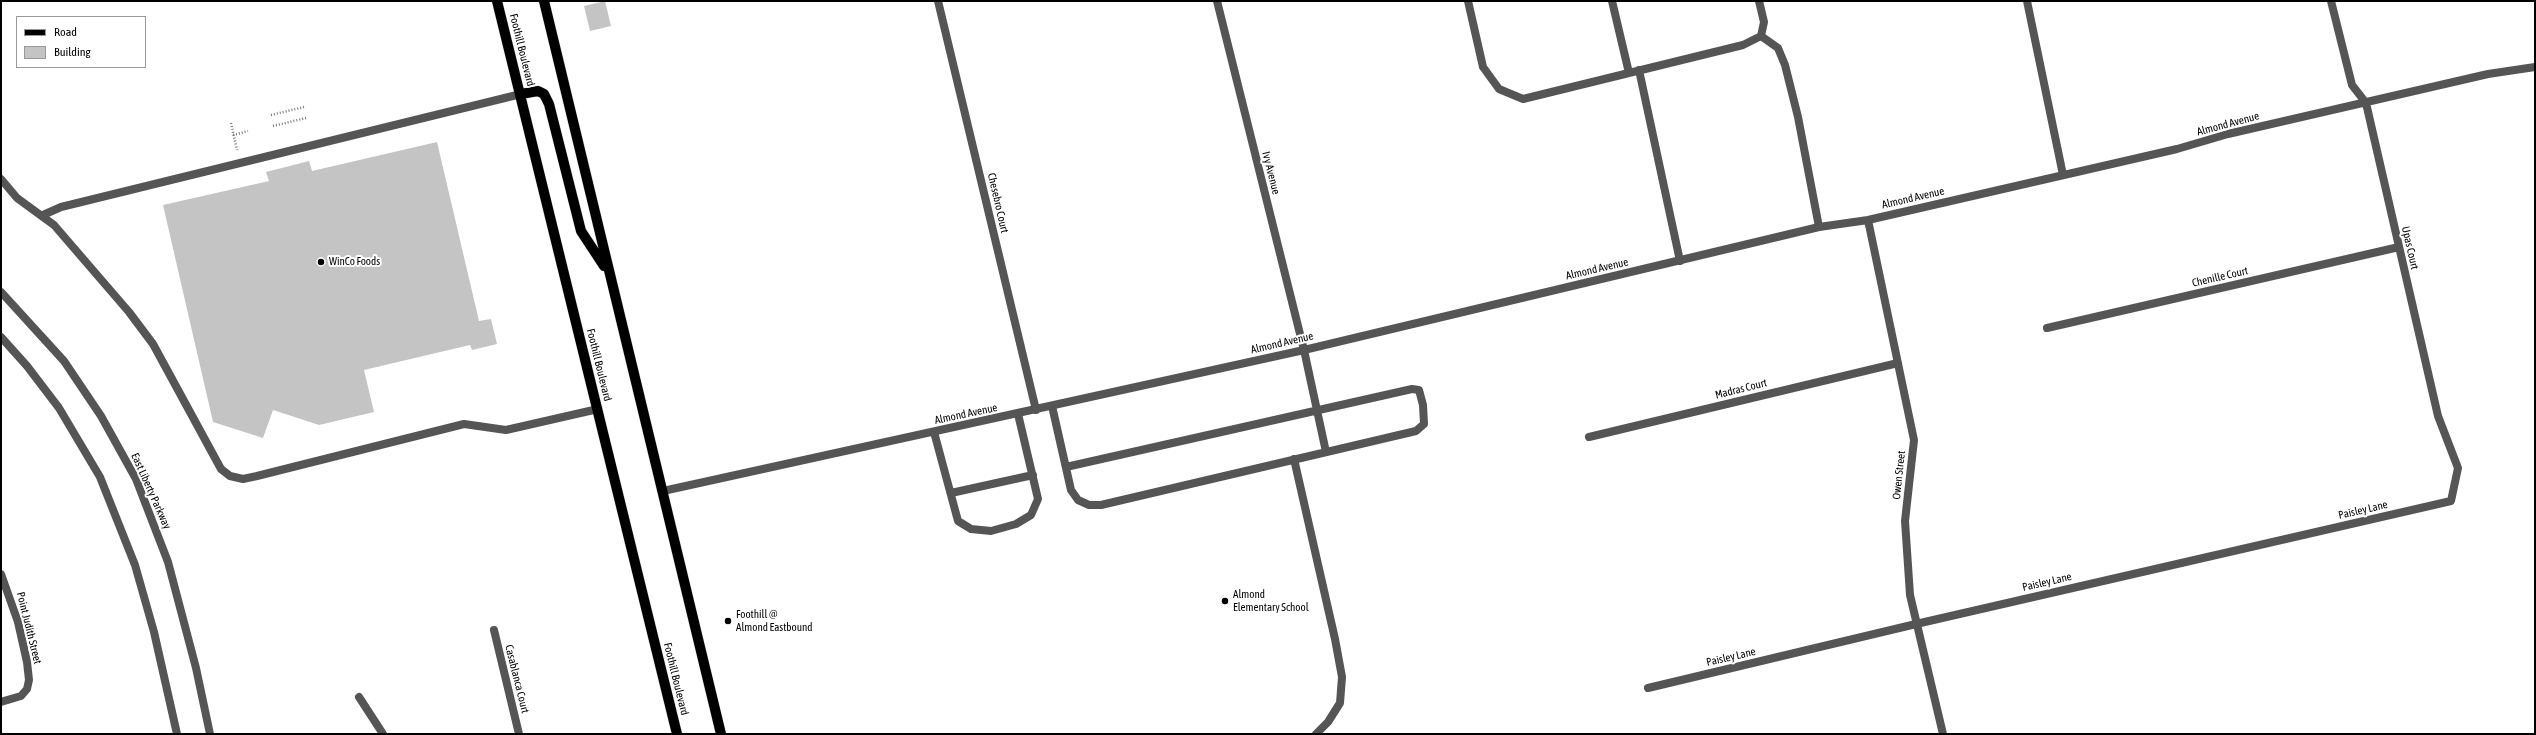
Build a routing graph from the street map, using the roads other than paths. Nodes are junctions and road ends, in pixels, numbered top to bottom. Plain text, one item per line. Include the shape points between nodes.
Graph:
1 (497, 1) edge
2 (544, 1) edge
3 (938, 1) edge
4 (1217, 1) edge
5 (1468, 1) edge
6 (1612, 1) edge
7 (1759, 1) edge
8 (2027, 1) edge
9 (2331, 1) edge
10 (1761, 36) junction
11 (2535, 67) edge
12 (1639, 70) junction
13 (1629, 73) junction
14 (521, 94) junction
15 (2366, 103) junction
16 (2063, 175) junction
17 (1, 179) edge
18 (43, 215) junction
19 (1868, 220) junction
20 (1819, 227) junction
21 (2399, 248) junction
22 (1680, 261) junction
23 (608, 273) junction
24 (1, 292) edge
25 (2047, 328) dead end
26 (1, 337) edge
27 (1304, 350) junction
28 (1898, 363) junction
29 (1052, 406) junction
30 (598, 409) junction
31 (1036, 410) junction
32 (1317, 410) junction
33 (1018, 414) junction
34 (934, 432) junction
35 (1589, 438) dead end
36 (1326, 452) junction
37 (1294, 459) junction
38 (1066, 467) junction
39 (1033, 475) junction
40 (663, 491) junction
41 (951, 494) junction
42 (2451, 501) joint
43 (1, 574) edge
44 (1916, 624) junction
45 (494, 630) dead end
46 (1648, 688) dead end
47 (359, 697) dead end
48 (1, 702) edge
49 (177, 734) edge
50 (210, 734) edge
51 (383, 734) edge
52 (519, 734) edge
53 (677, 734) edge
54 (721, 734) edge
55 (1316, 734) edge
56 (1943, 734) edge

1 - 14 main road, Foothill Boulevard
2 - 23 main road
3 - 31 street, Chesebro Court
4 - 27 street, Ivy Avenue
5 - 13 street via 1484,67 1499,89 1523,99
6 - 13 street
7 - 10 street via 1764,22
8 - 16 street
9 - 15 street, Upas Court via 2352,85
10 - 12 street via 1743,44
10 - 20 street via 1778,48 1785,66 1798,117
11 - 15 street, Almond Avenue via 2488,74
12 - 13 street
12 - 22 street
14 - 18 street via 60,207
14 - 23 main road via 538,91 544,94 550,104 581,231
14 - 30 main road, Foothill Boulevard
15 - 16 street, Almond Avenue
15 - 21 street, Upas Court
16 - 19 street, Almond Avenue
17 - 18 street via 16,198
18 - 30 street via 64,236 153,344 221,468 230,476 243,479 257,476 464,424 506,430
19 - 20 street, Almond Avenue
19 - 28 street, Owen Street
20 - 22 street, Almond Avenue
21 - 25 street, Chenille Court
21 - 42 street, Upas Court via 2438,416 2458,468
22 - 27 street, Almond Avenue
23 - 40 main road
24 - 50 street, East Liberty Parkway via 64,361 101,416 136,479 168,562
26 - 49 street via 59,408 100,477 135,565 154,632
27 - 29 street, Almond Avenue
27 - 32 street, Ivy Avenue
28 - 35 street, Madras Court
28 - 44 street, Owen Street via 1914,440 1905,521 1910,595
29 - 31 street, Almond Avenue
29 - 38 street
30 - 53 main road, Foothill Boulevard
31 - 33 street, Almond Avenue
32 - 36 street, Ivy Avenue
32 - 36 street via 1412,388 1419,390 1423,405 1424,424 1416,431
32 - 38 street
33 - 34 street, Almond Avenue
33 - 39 street
34 - 40 street, Almond Avenue
34 - 41 street
36 - 37 street
37 - 38 street via 1101,505 1089,505 1078,500 1071,490
37 - 55 street via 1336,639 1342,677 1340,704
39 - 41 street
39 - 41 street via 1038,499 1031,515 1016,524 991,531 971,529 958,521
40 - 54 main road
42 - 44 street, Paisley Lane
43 - 48 street, Point Judith Street via 18,622 28,662 27,689 17,698
44 - 46 street, Paisley Lane
44 - 56 street, Owen Street
45 - 52 street, Casablanca Court
47 - 51 street

